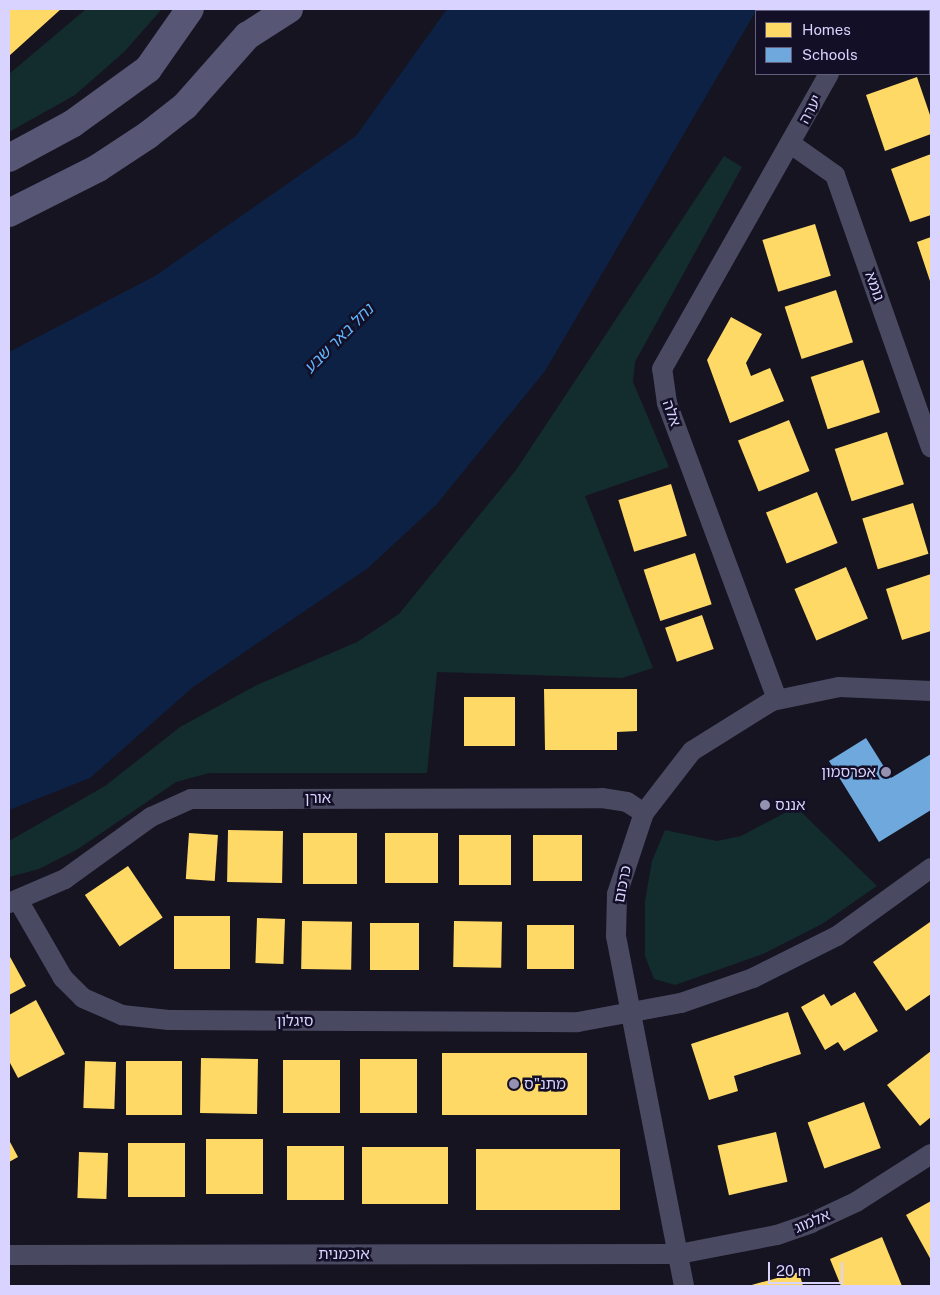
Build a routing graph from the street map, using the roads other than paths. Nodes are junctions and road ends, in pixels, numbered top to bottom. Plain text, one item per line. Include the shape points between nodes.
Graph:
1 (190, 9) edge
2 (290, 9) edge
3 (828, 75) edge
4 (792, 144) junction
5 (9, 158) edge
6 (9, 213) edge
7 (931, 448) edge
8 (931, 691) edge
9 (777, 699) junction
10 (644, 813) junction
11 (931, 868) edge
12 (13, 901) edge
13 (629, 1016) junction
14 (931, 1154) edge
15 (679, 1254) junction
16 (9, 1255) edge
17 (684, 1286) edge

1 - 5 main road via 148,69 72,124
2 - 6 main road via 247,36 185,106 148,135 98,168
3 - 4 street, יערה
4 - 7 street, גומא via 835,175
4 - 9 street, אלה via 662,369 667,403
8 - 9 street, כרכום via 839,688
9 - 10 street, כרכום via 692,751
10 - 12 street, אורן via 626,802 602,798 191,799 151,818 65,878
10 - 13 street, כרכום via 617,894 616,936
11 - 13 street via 882,907 803,956 724,990
12 - 13 street, סיגלון via 63,978 95,1005 135,1018 578,1022
13 - 15 street, כרכום
14 - 15 street, אלמוג via 856,1202 811,1224 777,1235
15 - 16 street, אוכמנית
15 - 17 street, כרכום

